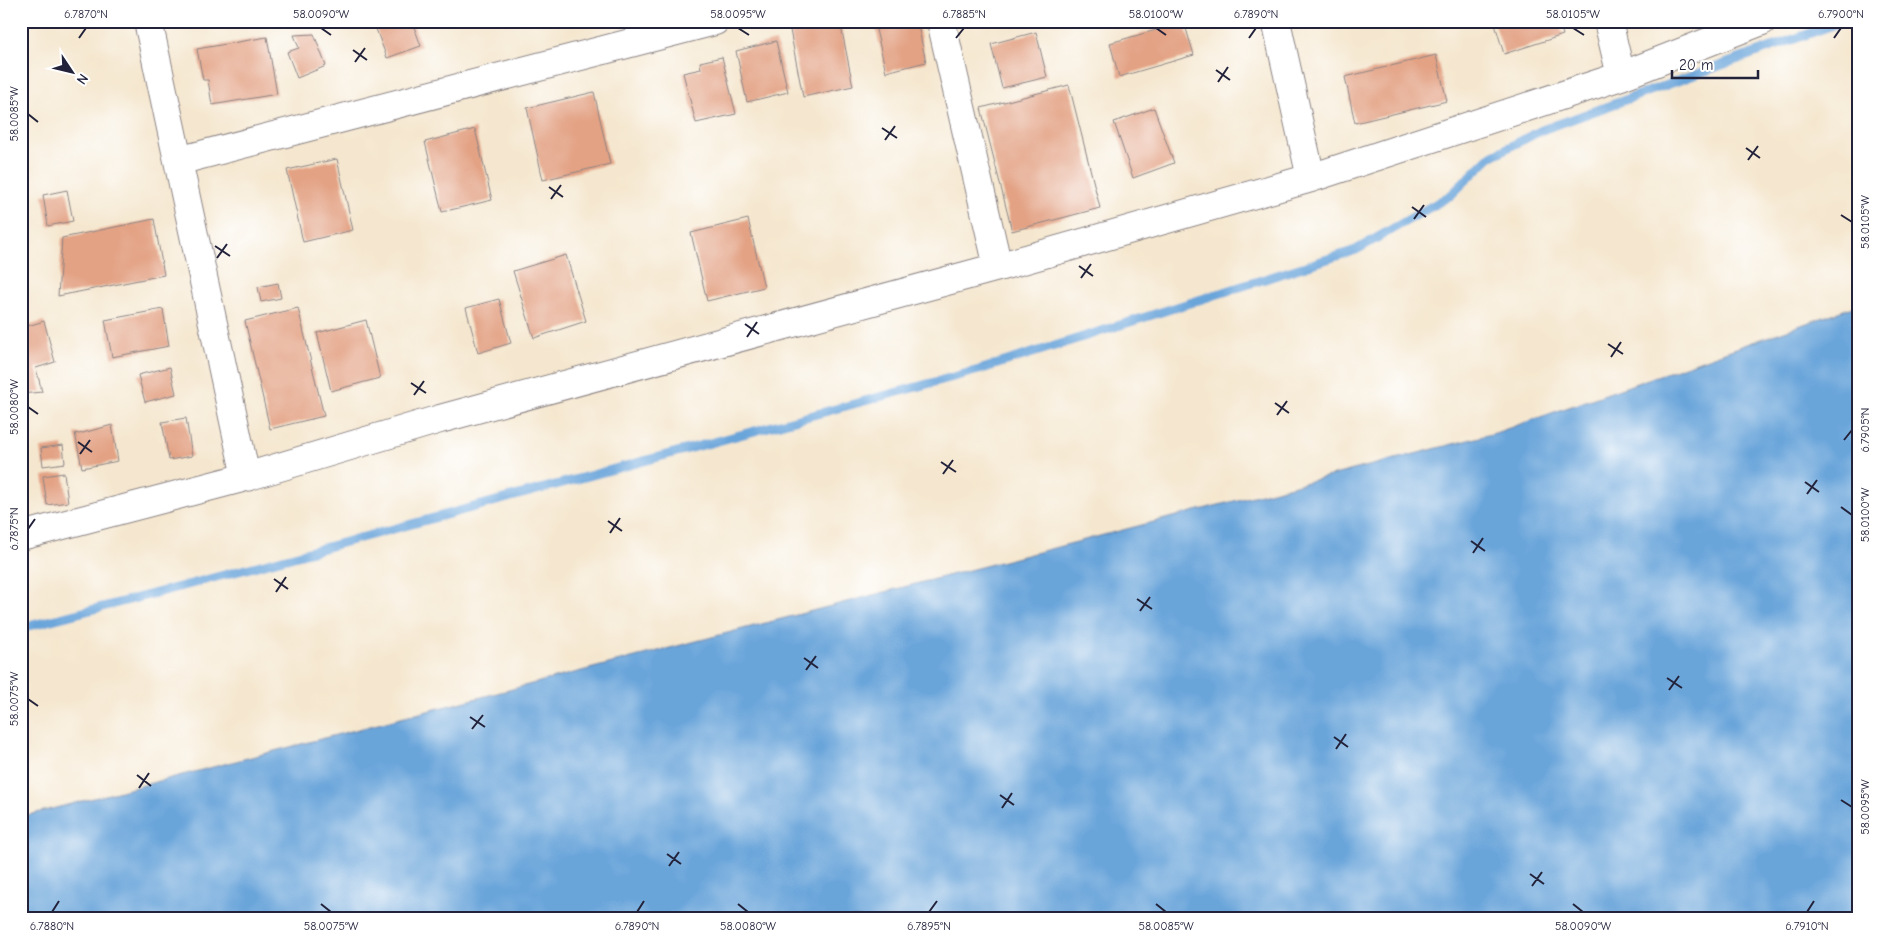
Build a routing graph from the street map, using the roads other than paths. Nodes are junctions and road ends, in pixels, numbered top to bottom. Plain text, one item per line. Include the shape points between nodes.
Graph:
1 (148, 21) edge
2 (715, 21) edge
3 (941, 21) edge
4 (1276, 21) edge
5 (1608, 21) edge
6 (1762, 21) edge
7 (1620, 76) junction
8 (178, 161) junction
9 (1311, 178) junction
10 (998, 267) junction
11 (246, 477) junction
12 (21, 536) edge

1 - 8 street
2 - 8 street
3 - 10 street
4 - 9 street
5 - 7 street
6 - 7 street
7 - 9 street
8 - 11 street
9 - 10 street
10 - 11 street via 449,417
11 - 12 street

